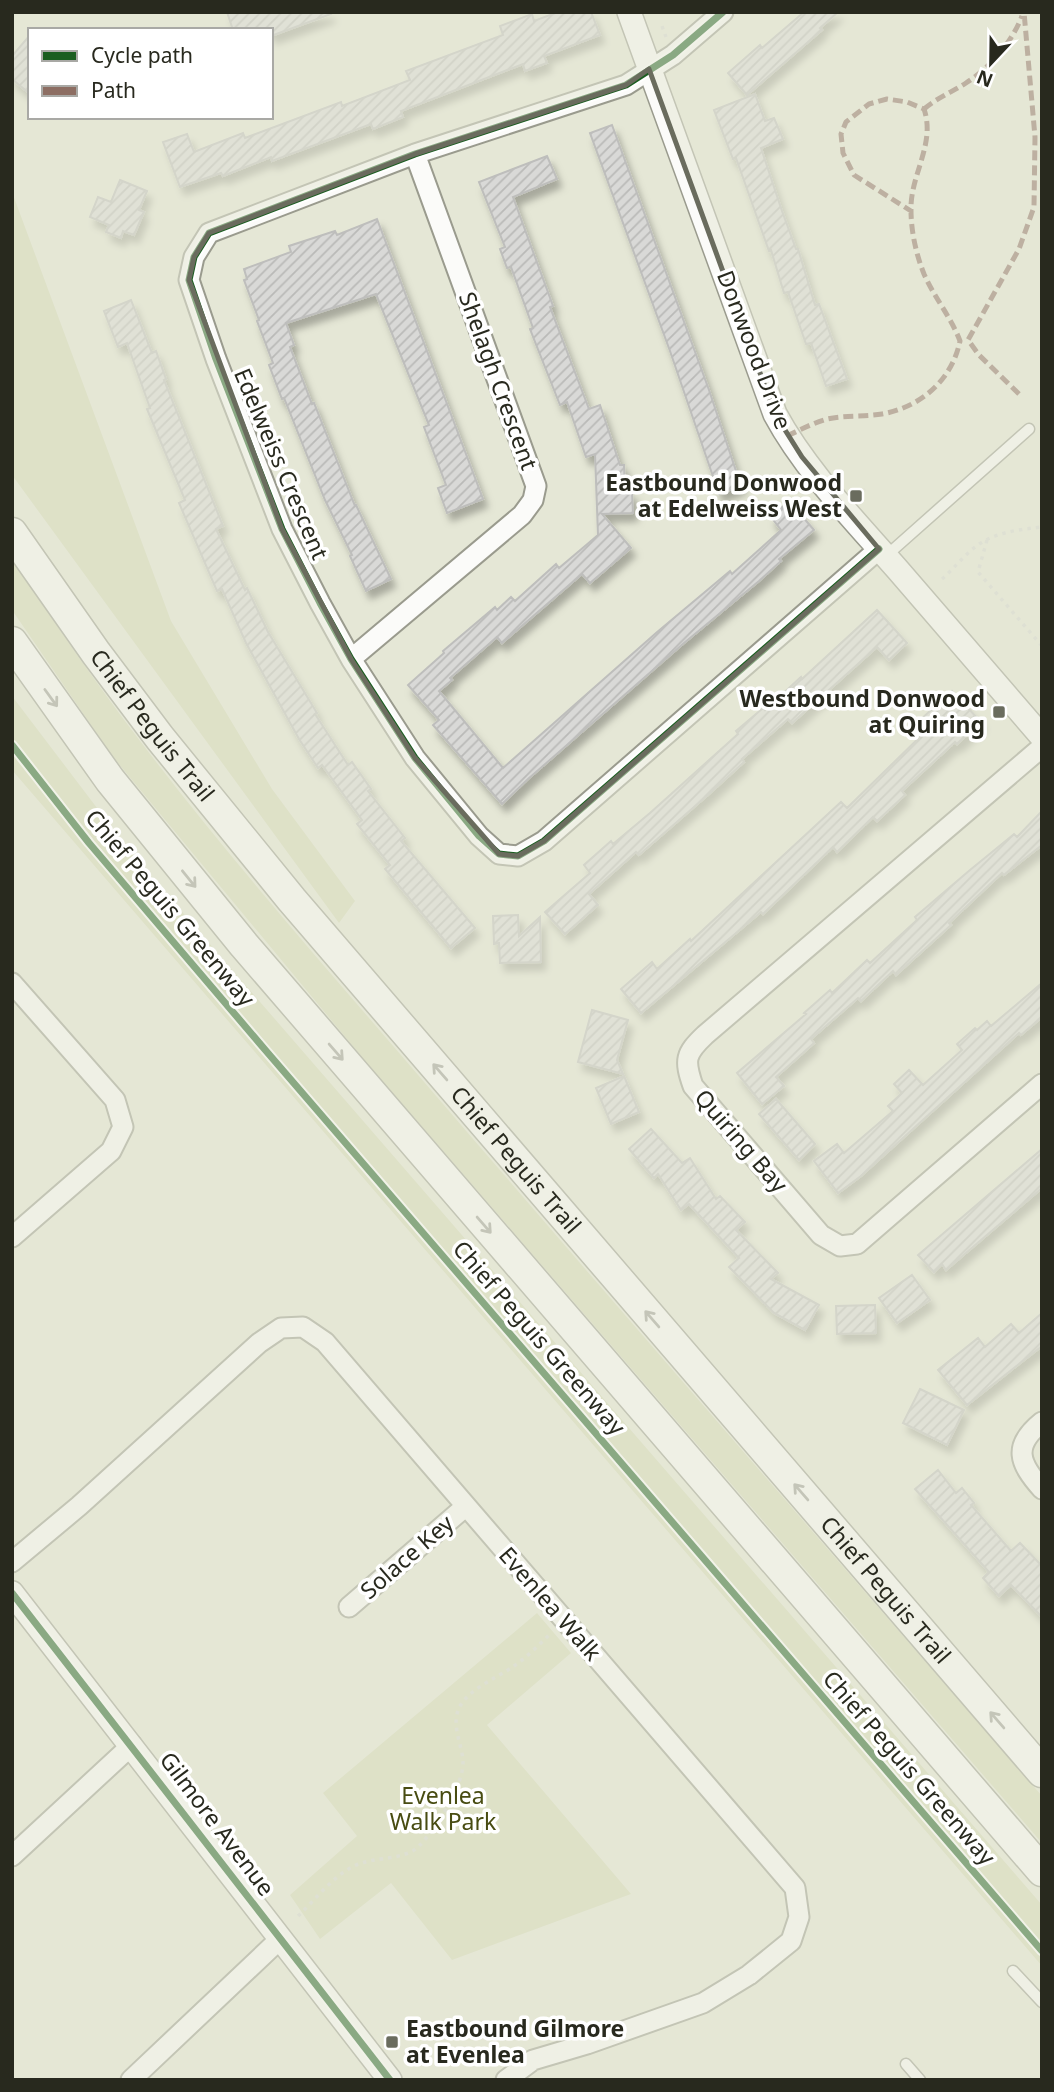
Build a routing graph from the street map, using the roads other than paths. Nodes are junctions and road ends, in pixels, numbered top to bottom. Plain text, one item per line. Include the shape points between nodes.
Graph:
1 (629, 12) edge
2 (723, 12) edge
3 (649, 69) junction
4 (415, 154) junction
5 (1029, 429) dead end
6 (12, 533) edge
7 (882, 553) junction
8 (12, 642) edge
9 (351, 659) junction
10 (1042, 737) edge
11 (1042, 747) edge
12 (12, 983) edge
13 (1042, 1084) edge
14 (12, 1237) edge
15 (1042, 1422) edge
16 (1042, 1489) edge
17 (465, 1507) junction
18 (12, 1562) edge
19 (12, 1593) edge
20 (349, 1606) dead end
21 (132, 1745) junction
22 (1042, 1772) edge
23 (12, 1856) edge
24 (1042, 1871) edge
25 (280, 1939) junction
26 (1013, 1971) dead end
27 (1042, 2002) edge
28 (906, 2064) dead end
29 (131, 2080) edge
30 (390, 2080) edge
31 (506, 2080) edge
32 (920, 2080) edge

1 - 3 street, Donwood Drive
2 - 3 street, Edelweiss Crescent via 673,55
3 - 4 street, Edelweiss Crescent via 626,85
3 - 7 street, Donwood Drive via 775,414 791,443
4 - 9 street, Shelagh Crescent via 536,486 522,515
4 - 9 street, Edelweiss Crescent via 209,233 194,257 189,280 282,529
5 - 7 lane
22 -> 6 main road, Chief Peguis Trail via 292,900 160,738
7 - 9 street, Edelweiss Crescent via 544,841 518,856 499,854 479,836 415,758
7 - 10 street, Donwood Drive
8 -> 24 main road via 110,780 244,945
11 - 13 street, Quiring Bay via 705,1035 691,1049 685,1065 693,1086 821,1234 840,1246 857,1244
12 - 14 street via 115,1100 123,1127 111,1151
15 - 16 street via 1029,1433 1021,1452 1026,1471
17 - 18 street, Evenlea Walk via 325,1342 303,1326 281,1328
17 - 20 street, Solace Key
17 - 31 street, Evenlea Walk via 795,1888 799,1917 791,1941 750,1975 703,2003 533,2060
19 - 21 street, Gilmore Avenue
21 - 23 street
21 - 25 street, Gilmore Avenue
25 - 29 street
25 - 30 street, Gilmore Avenue
26 - 27 lane
28 - 32 lane

